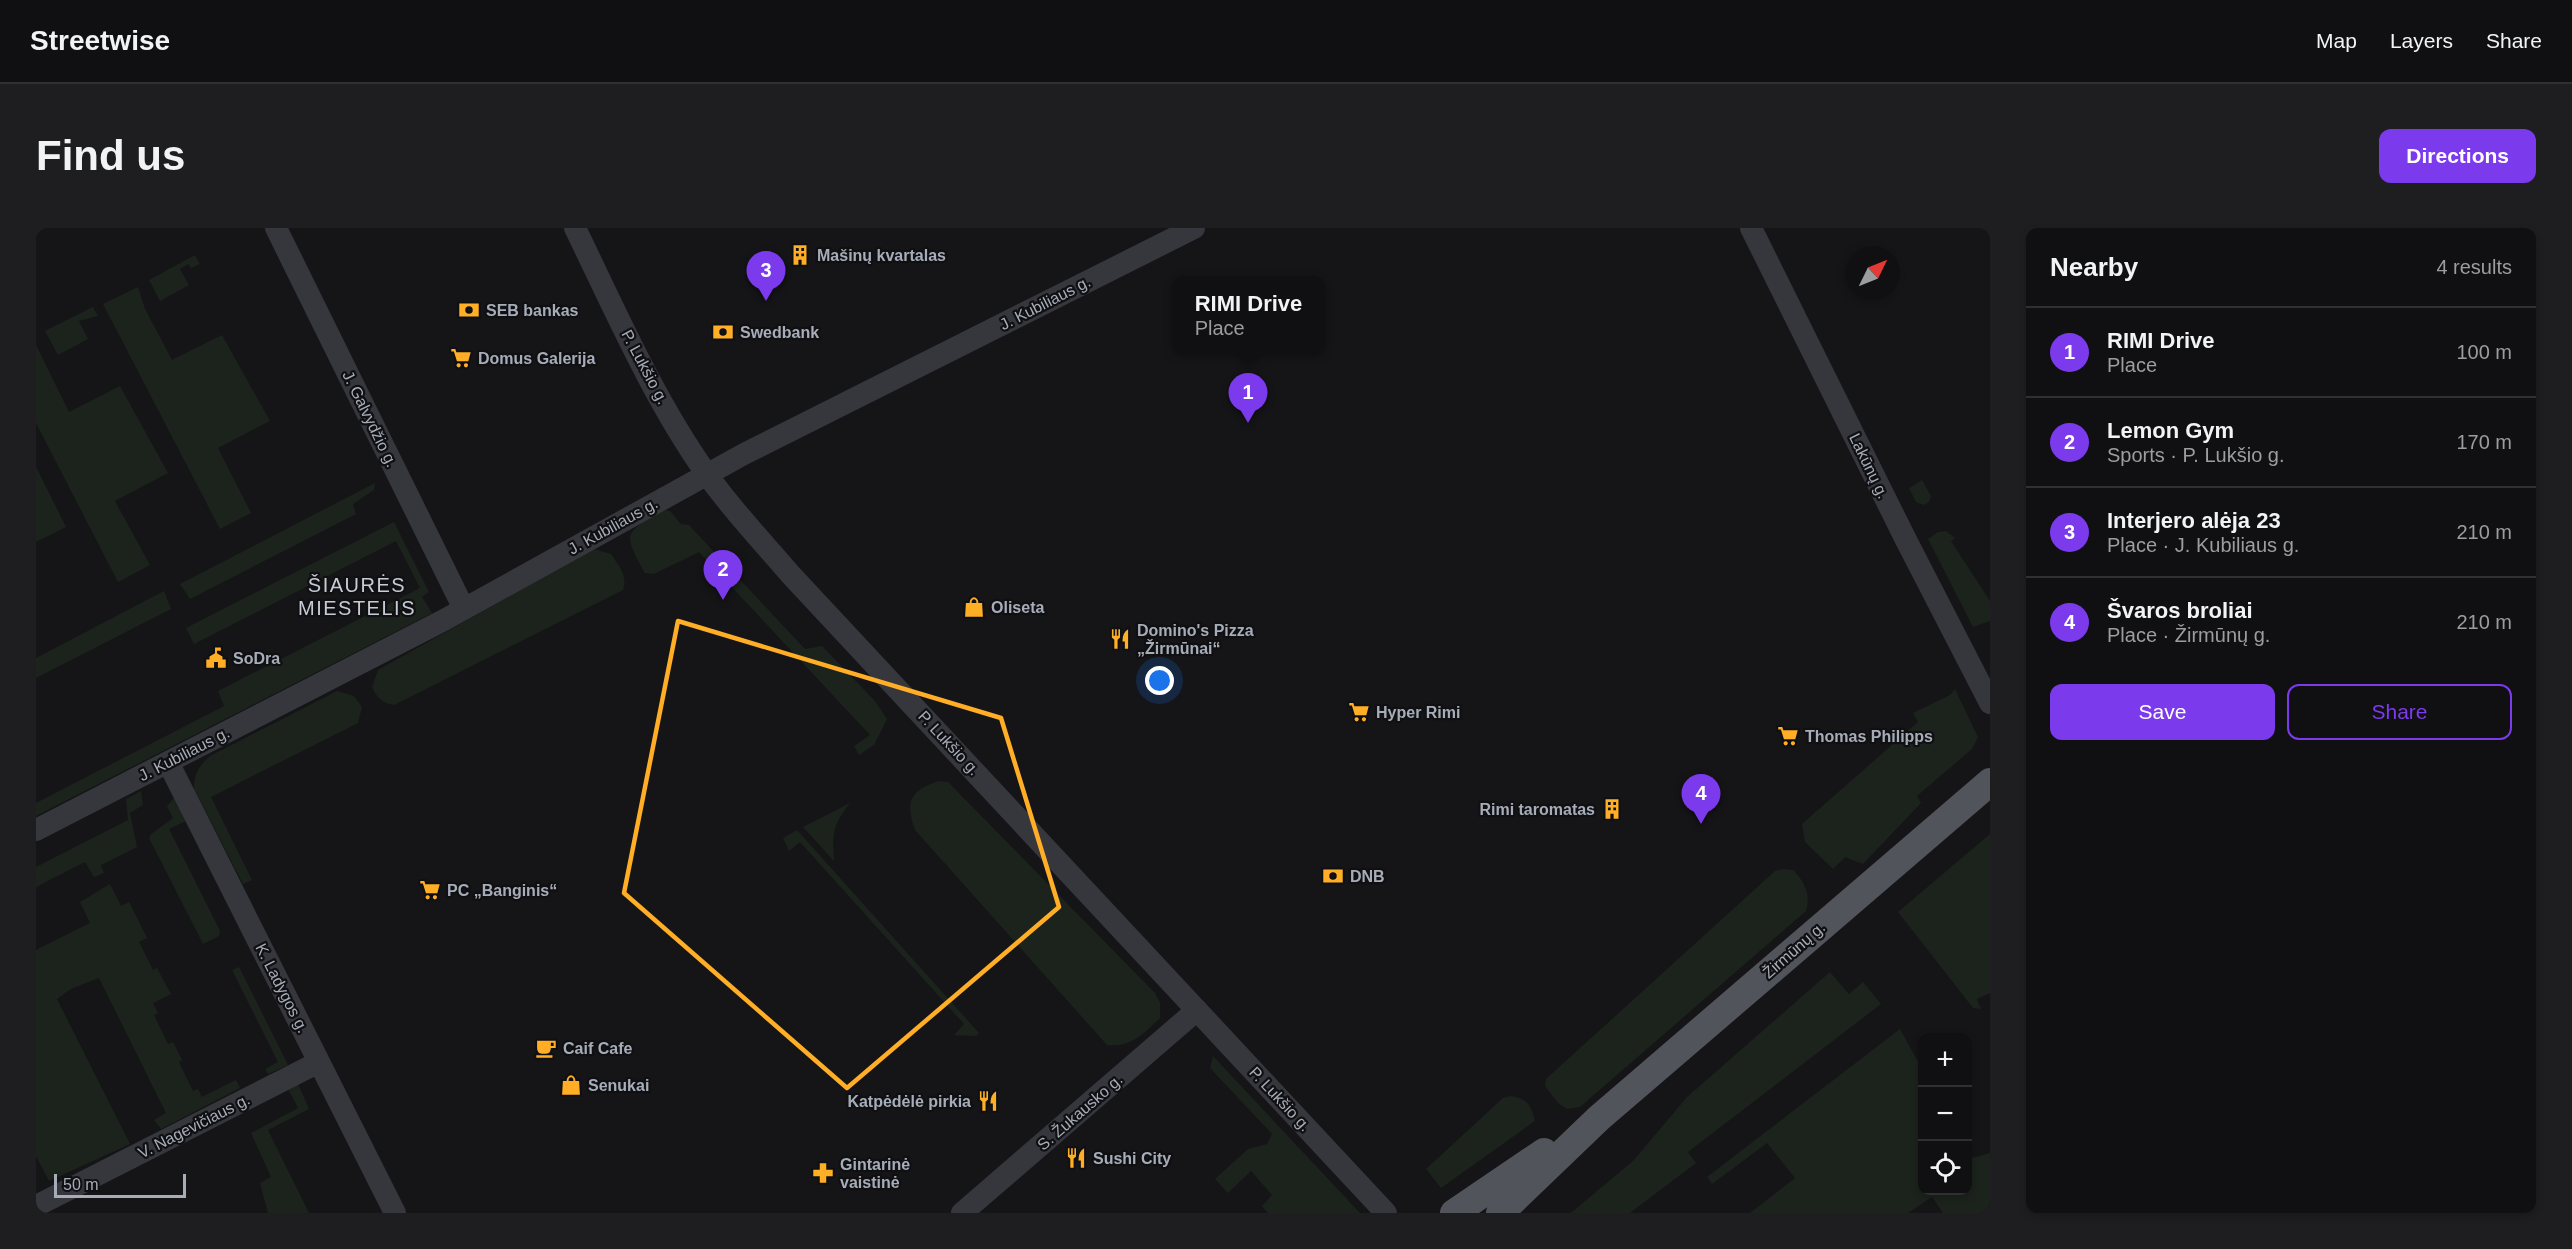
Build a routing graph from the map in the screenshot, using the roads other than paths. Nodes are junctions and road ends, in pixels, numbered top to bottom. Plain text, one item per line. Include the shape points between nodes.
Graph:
1 (276, 228) edge
2 (575, 228) edge
3 (1194, 228) edge
4 (1751, 228) edge
5 (706, 474) junction
6 (464, 609) junction
7 (1990, 703) edge
8 (168, 762) junction
9 (1990, 782) edge
10 (36, 830) edge
11 (1197, 1010) junction
12 (319, 1062) junction
13 (1599, 1118) junction
14 (36, 1206) edge
15 (395, 1213) edge
16 (962, 1213) edge
17 (1386, 1213) edge
18 (1454, 1213) edge
19 (1500, 1213) edge

1 - 6 street, J. Galvydžio g.
2 - 5 street, P. Lukšio g. via 636,350
3 - 5 street, J. Kubiliaus g.
4 - 7 street, Lakūnų g.
5 - 6 street, J. Kubiliaus g.
5 - 11 street, P. Lukšio g. via 791,575
6 - 8 street, J. Kubiliaus g.
8 - 10 street, J. Kubiliaus g.
8 - 12 street, K. Ladygos g.
9 - 13 main road, Žirmūnų g.
11 - 16 street, S. Žukausko g.
11 - 17 street, P. Lukšio g.
12 - 14 street, V. Nagevičiaus g.
12 - 15 street, K. Ladygos g.
13 - 18 main road, Žirmūnų g.
13 - 19 main road, Žirmūnų g.

